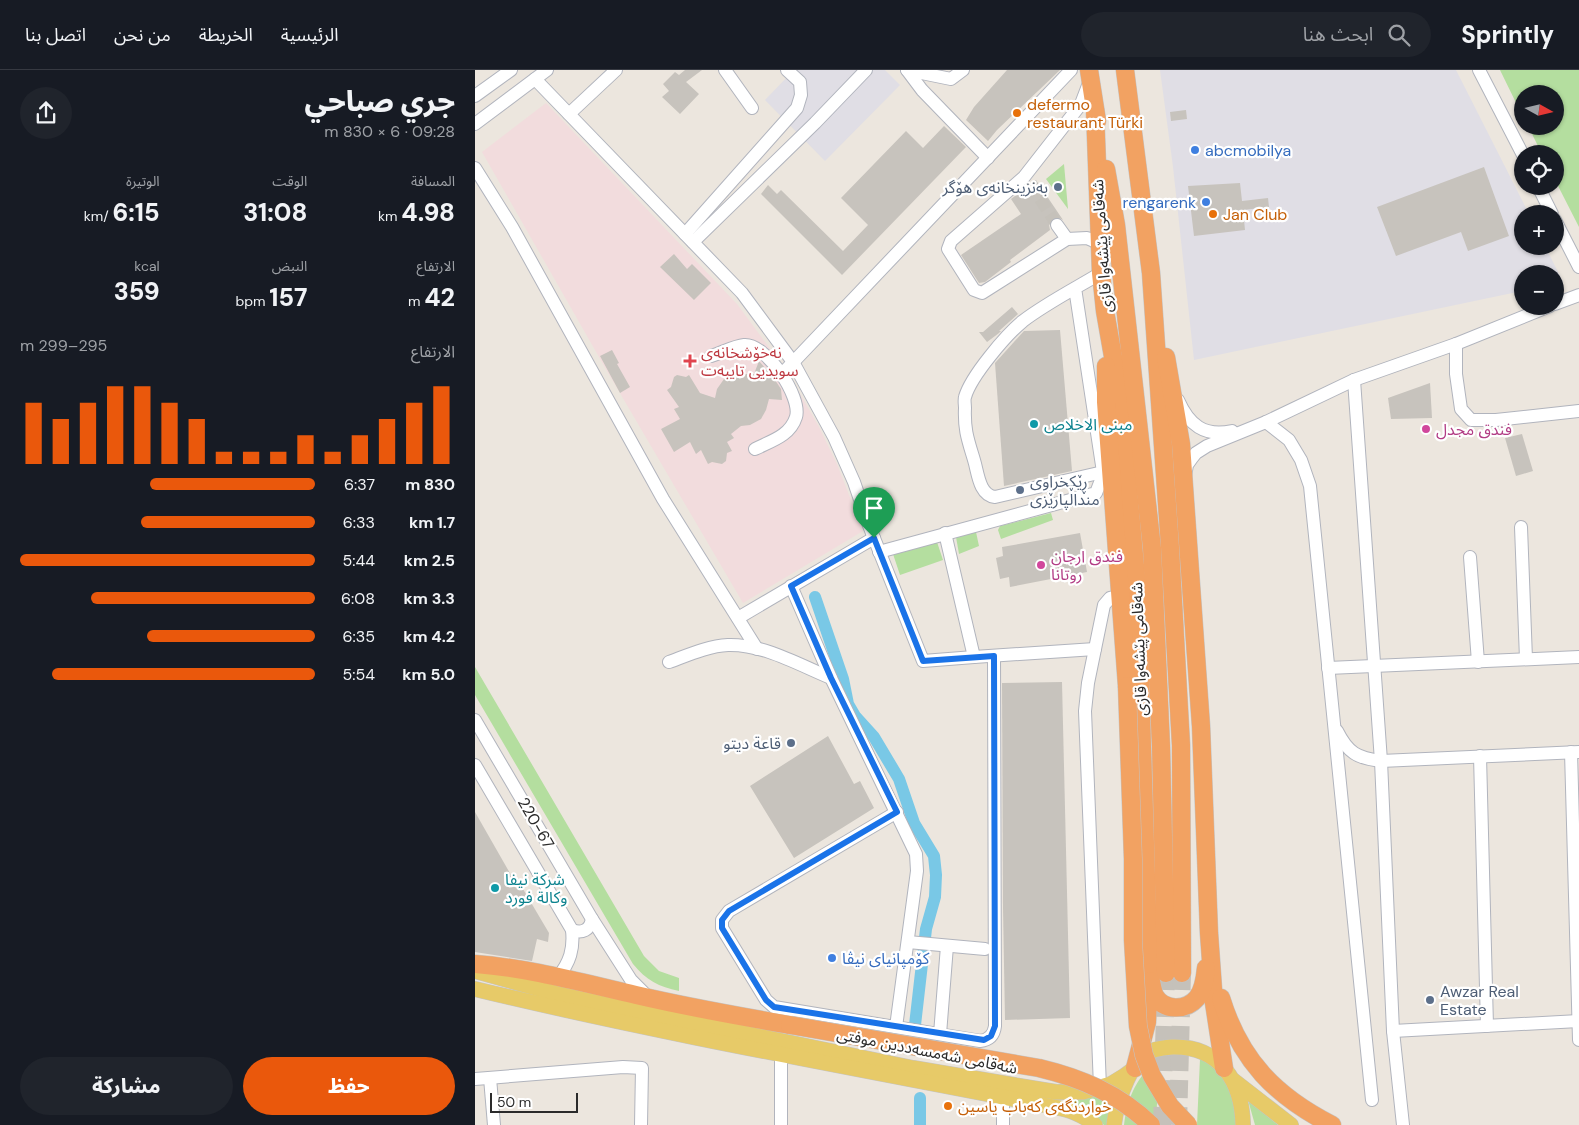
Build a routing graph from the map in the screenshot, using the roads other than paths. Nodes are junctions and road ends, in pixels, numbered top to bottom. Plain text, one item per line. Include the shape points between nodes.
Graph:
1 (511, 70) edge
2 (547, 70) edge
3 (616, 70) edge
4 (725, 70) edge
5 (787, 70) edge
6 (866, 70) edge
7 (907, 70) edge
8 (963, 70) edge
9 (1071, 70) edge
10 (1125, 70) edge
11 (1479, 70) edge
12 (1089, 73) edge
13 (535, 80) junction
14 (491, 85) junction
15 (476, 94) edge
16 (505, 101) junction
17 (752, 108) dead end
18 (1095, 110) junction
19 (569, 114) junction
20 (475, 124) edge
21 (1518, 145) edge
22 (988, 158) junction
23 (475, 168) edge
24 (1057, 225) tunnel mouth
25 (689, 238) junction
26 (1564, 238) edge
27 (1067, 239) junction
28 (1100, 247) junction
29 (1579, 267) edge
30 (1101, 273) junction
31 (1151, 273) junction
32 (1075, 288) junction
33 (1579, 295) edge
34 (1564, 301) edge
35 (1105, 310) junction
36 (1528, 315) edge
37 (780, 344) junction
38 (1456, 344) junction
39 (711, 356) dead end
40 (768, 358) junction
41 (793, 362) junction
42 (781, 375) junction
43 (1354, 380) junction
44 (1172, 384) junction
45 (1579, 411) edge
46 (1266, 422) junction
47 (755, 449) dead end
48 (1107, 466) junction
49 (1184, 483) junction
50 (1521, 527) dead end
51 (945, 533) junction
52 (874, 538) junction
53 (879, 552) junction
54 (1470, 557) dead end
55 (791, 586) junction
56 (1121, 596) junction
57 (738, 618) junction
58 (757, 649) junction
59 (1095, 649) junction
60 (994, 656) junction
61 (974, 657) junction
62 (1579, 657) edge
63 (1526, 659) junction
64 (669, 662) dead end
65 (1478, 662) junction
66 (1375, 667) junction
67 (1328, 668) junction
68 (831, 678) junction
69 (475, 720) edge
70 (1334, 724) junction
71 (1575, 752) edge
72 (1479, 756) junction
73 (1381, 761) junction
74 (475, 765) edge
75 (897, 812) junction
76 (1208, 902) junction
77 (592, 919) junction
78 (572, 930) junction
79 (1209, 934) junction
80 (908, 942) junction
81 (947, 946) junction
82 (985, 949) dead end
83 (475, 964) edge
84 (475, 971) edge
85 (1166, 972) junction
86 (558, 977) junction
87 (475, 989) edge
88 (650, 998) junction
89 (1579, 1021) edge
90 (1487, 1026) junction
91 (896, 1027) junction
92 (1393, 1031) junction
93 (940, 1034) junction
94 (1579, 1040) edge
95 (781, 1055) junction
96 (1135, 1068) junction
97 (1229, 1074) junction
98 (490, 1078) junction
99 (475, 1079) edge
100 (1100, 1087) junction
101 (1003, 1097) junction
102 (1371, 1100) dead end
103 (494, 1125) edge
104 (641, 1125) edge
105 (781, 1125) edge
106 (1003, 1125) edge
107 (1095, 1125) edge
108 (1114, 1125) edge
109 (1151, 1125) edge
110 (1188, 1125) edge
111 (1243, 1125) edge
112 (1291, 1125) edge
113 (1332, 1125) edge
114 (1403, 1125) edge

1 - 14 street
2 - 13 street
3 - 19 street
4 - 17 street
5 - 25 street via 800,82 797,108
6 - 25 street via 815,123
7 - 8 street via 951,79
7 - 22 street via 922,90
9 - 22 street
10 - 31 highway, شەقامی پێشەوا قازی
11 - 21 street
12 - 18 highway, شەقامی پێشەوا قازی
12 - 27 street via 1081,104 1027,180 949,243 949,252 979,293
13 - 16 street
13 - 19 street
14 - 15 street
14 - 16 street
16 - 20 street
18 - 28 highway, شەقامی پێشەوا قازی
18 - 85 highway, شەقامی پێشەوا قازی via 1116,225 1152,548
19 - 25 street
22 - 41 street
23 - 57 street via 512,227 666,504
24 - 27 street
25 - 37 street via 742,293
26 - 29 street
27 - 28 street via 1087,238
28 - 30 highway, شەقامی پێشەوا قازی
30 - 32 street
30 - 35 highway, شەقامی پێشەوا قازی
31 - 44 highway, شەقامی پێشەوا قازی
31 - 85 highway, شەقامی پێشەوا قازی via 1171,547 1181,745
32 - 48 street
32 - 48 street via 1022,322 979,371 965,397 965,428 980,482 990,496
33 - 34 street
35 - 48 highway
35 - 85 highway, شەقامی پێشەوا قازی via 1119,391 1137,586
36 - 38 street
37 - 40 street
37 - 41 street
38 - 43 street
38 - 45 street via 1461,409 1471,420
39 - 40 street via 745,345 757,348
40 - 42 street
41 - 42 street
41 - 52 street via 834,437
42 - 47 street via 795,398 797,417 786,434
43 - 46 street
43 - 66 street
44 - 46 street via 1189,421 1204,430 1229,432
44 - 49 highway, شەقامی پێشەوا قازی
46 - 49 street via 1196,453 1187,465
46 - 67 street via 1289,440 1301,460 1310,486
48 - 51 street via 1096,493
48 - 56 highway
49 - 76 highway, شەقامی پێشەوا قازی via 1201,726
50 - 63 street
51 - 53 street
51 - 61 street
52 - 53 street
52 - 55 street
53 - 61 street via 923,661
54 - 65 street
55 - 57 street
55 - 68 street
56 - 59 street via 1106,602
56 - 110 highway, bridge via 1138,1026 1144,1055 1155,1082 1170,1106
57 - 58 street
58 - 64 street via 718,646
58 - 68 street
59 - 60 street
59 - 100 street via 1085,711
60 - 61 street
60 - 93 street via 994,1030 991,1036 980,1041
62 - 63 street
63 - 65 street
65 - 66 street
66 - 67 street
66 - 73 street
67 - 70 street
68 - 75 street
69 - 77 street, 220-67
70 - 73 street via 1352,753 1364,759
70 - 102 street
71 - 72 street
71 - 89 street
72 - 73 street
72 - 90 street
73 - 92 street
74 - 78 street, 220-67
75 - 80 street via 917,862
75 - 91 street via 729,911 721,924 771,1006
76 - 79 highway, شەقامی پێشەوا قازی
76 - 113 highway via 1219,989 1237,1038 1258,1069 1282,1094
77 - 78 street via 589,928 581,932
77 - 88 street, 220-67 via 631,980
78 - 86 street via 571,955
79 - 85 highway via 1201,990 1192,1003 1185,1007 1169,1007 1156,997
79 - 97 highway, شەقامی پێشەوا قازی via 1214,1003
80 - 81 street
80 - 91 street
81 - 82 street
81 - 93 street
83 - 86 highway
84 - 100 main road, شەقامی شەمسەددین موفتی via 581,999 913,1068 1056,1092 1083,1092
85 - 96 highway, شەقامی پێشەوا قازی via 1147,1022
86 - 88 highway
87 - 95 main road, شەقامی شەمسەددین موفتی
88 - 109 highway, bridge via 1063,1074 1109,1093
89 - 90 street
89 - 94 street
90 - 92 street
91 - 93 street
92 - 114 street
95 - 101 main road, شەقامی شەمسەددین موفتی
95 - 105 street
96 - 97 main road, شەقامی پێشەوا قازی via 1142,1058 1156,1049 1181,1047 1206,1052 1216,1058
96 - 100 main road, شەقامی شەمسەددین موفتی via 1111,1084
96 - 108 main road, شەقامی پێشەوا قازی via 1121,1094
97 - 111 main road, شەقامی پێشەوا قازی via 1242,1105
97 - 112 main road
98 - 99 street
98 - 103 street
98 - 104 street via 642,1068
101 - 106 street
101 - 107 main road, شەقامی شەمسەددین موفتی via 1072,1111

